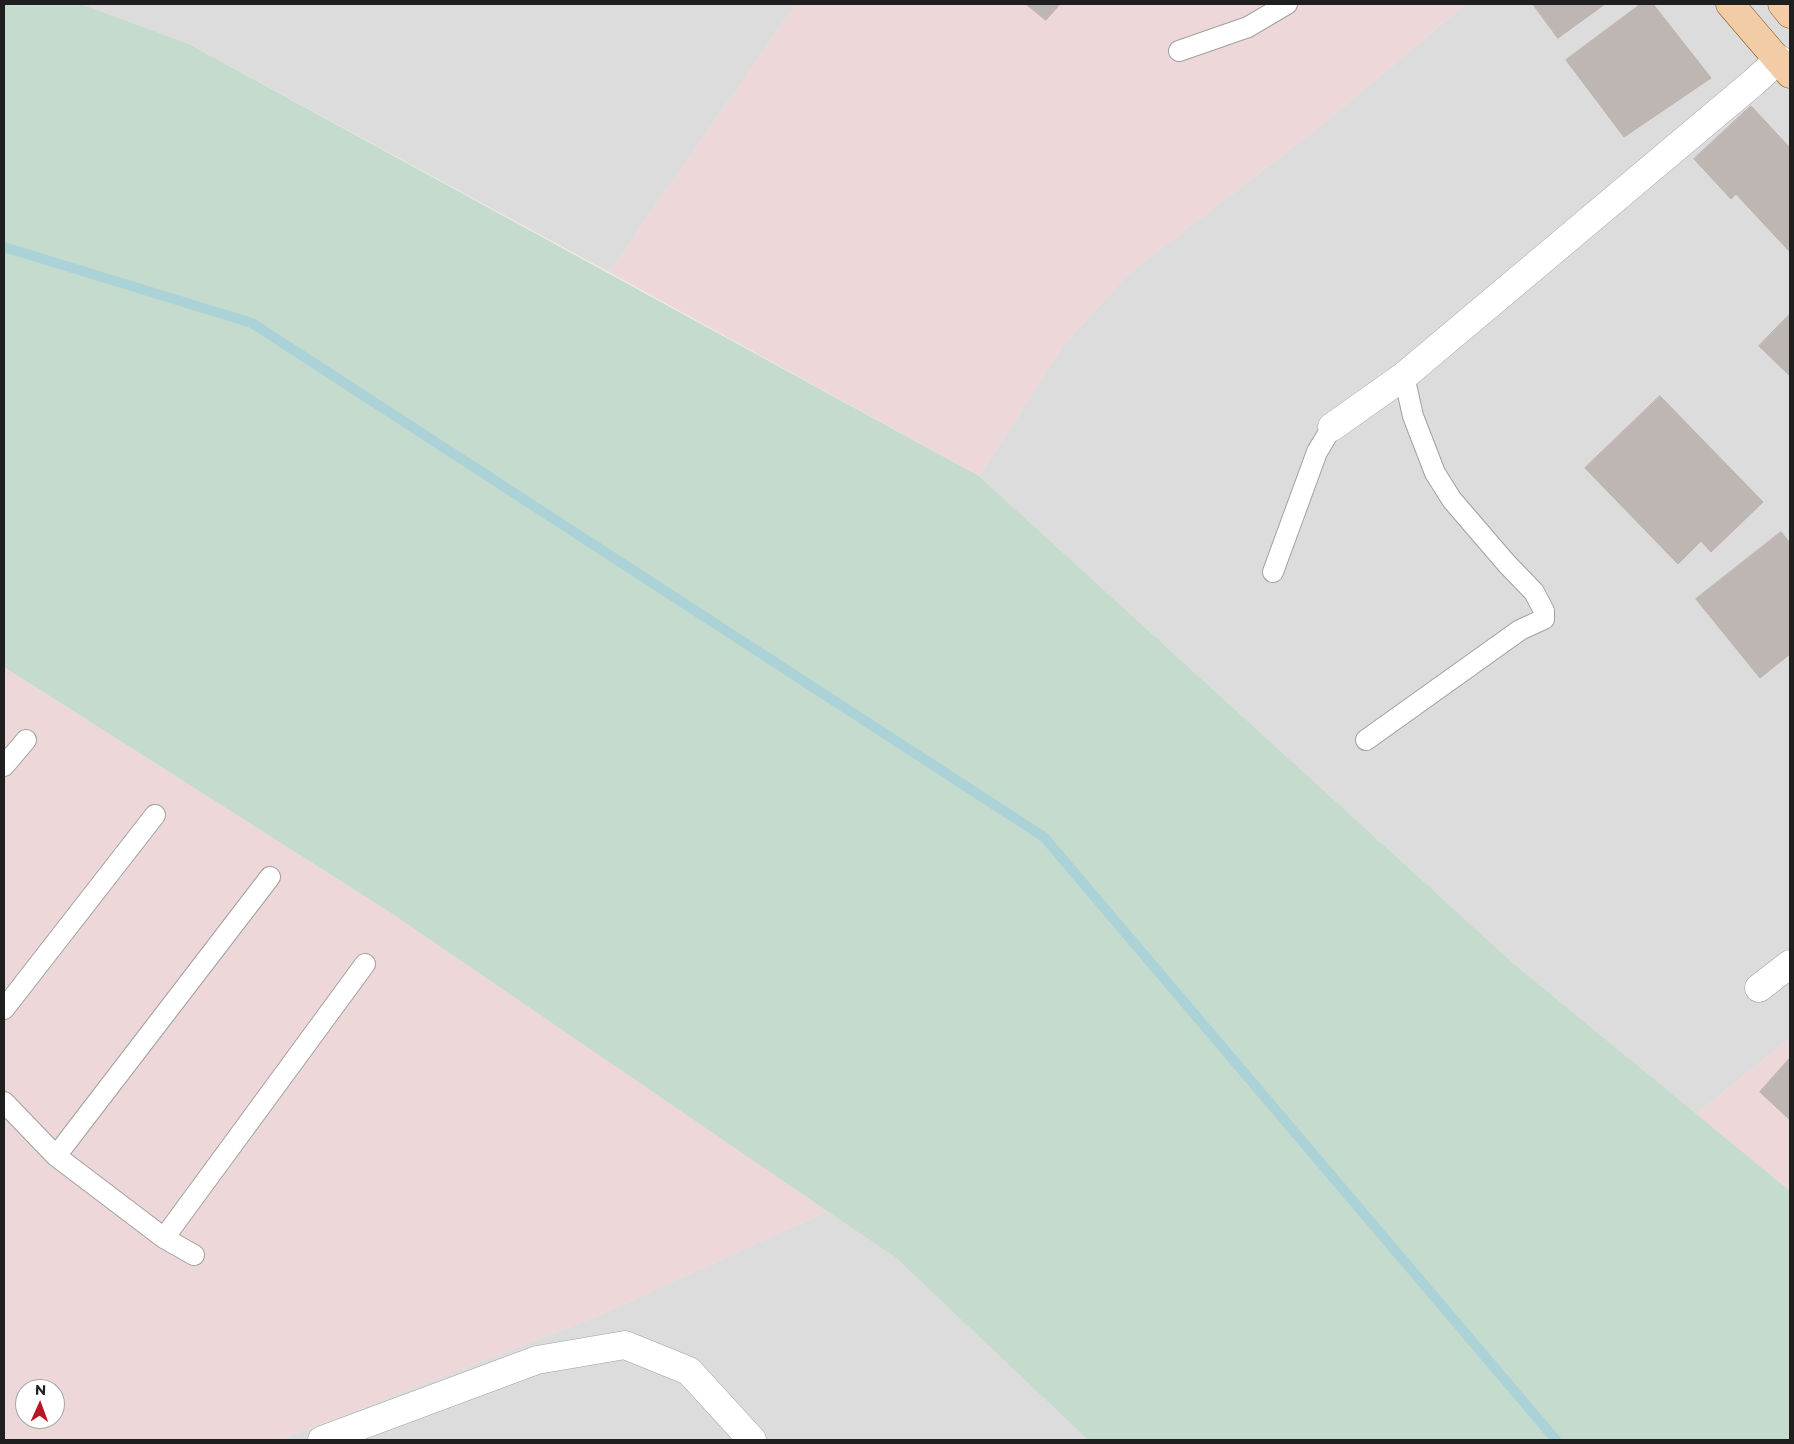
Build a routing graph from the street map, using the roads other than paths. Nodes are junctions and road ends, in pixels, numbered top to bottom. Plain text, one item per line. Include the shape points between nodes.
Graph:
1 (1287, 4) edge
2 (1730, 4) edge
3 (1782, 4) edge
4 (1790, 14) edge
5 (1179, 51) dead end
6 (1784, 67) edge
7 (1404, 376) junction
8 (1332, 427) joint
9 (1273, 572) dead end
10 (26, 740) dead end
11 (1366, 740) dead end
12 (4, 766) edge
13 (155, 815) dead end
14 (270, 877) dead end
15 (365, 964) dead end
16 (1787, 971) edge
17 (1759, 988) dead end
18 (4, 1009) edge
19 (4, 1102) edge
20 (56, 1156) junction
21 (164, 1238) junction
22 (194, 1255) dead end
23 (322, 1440) edge
24 (752, 1440) edge

1 - 5 lane via 1248,27
2 - 6 main road
3 - 4 main road
6 - 7 street via 1754,82
7 - 8 street
7 - 11 lane via 1413,416 1434,473 1452,500 1534,592 1544,611 1544,619 1520,630
8 - 9 lane via 1318,452
10 - 12 lane
13 - 18 lane
14 - 20 lane
15 - 21 lane
16 - 17 street
19 - 20 lane
20 - 21 lane
21 - 22 lane
23 - 24 street via 537,1360 625,1345 689,1371

